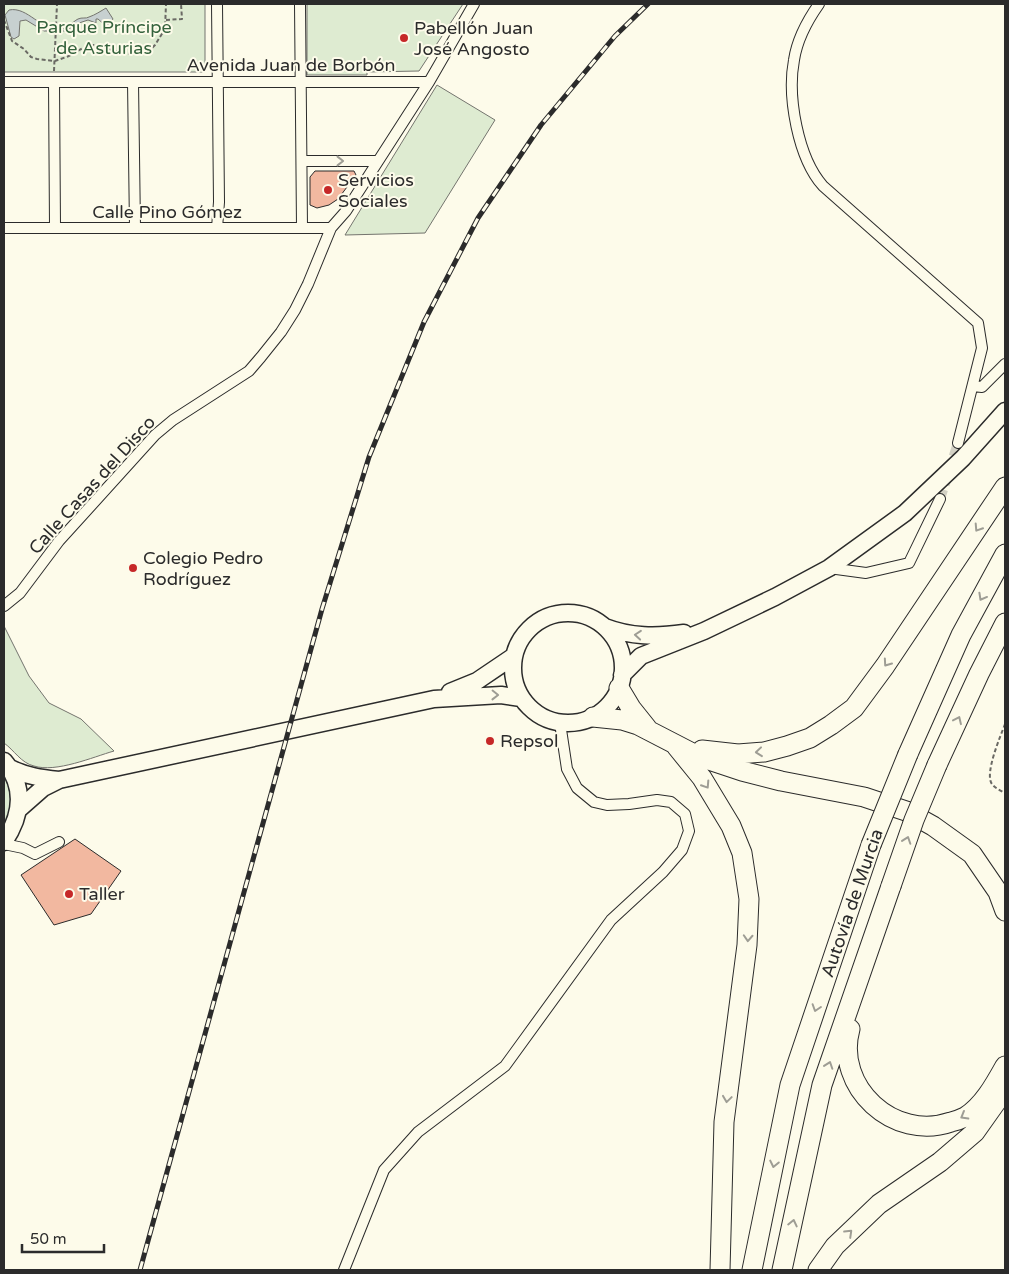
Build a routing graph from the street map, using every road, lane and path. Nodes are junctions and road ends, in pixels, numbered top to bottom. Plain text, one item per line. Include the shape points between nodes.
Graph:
1 (57, 4) edge
2 (166, 4) edge
3 (181, 4) edge
4 (216, 4) edge
5 (300, 4) edge
6 (474, 4) edge
7 (819, 4) edge
8 (4, 20) edge
9 (166, 20) junction
10 (55, 61) junction
11 (217, 80) junction
12 (300, 80) junction
13 (4, 82) edge
14 (54, 82) junction
15 (134, 82) junction
16 (429, 82) junction
17 (302, 161) junction
18 (377, 161) junction
19 (55, 227) junction
20 (4, 228) edge
21 (135, 228) junction
22 (217, 228) junction
23 (302, 228) junction
24 (331, 228) junction
25 (1005, 364) edge
26 (972, 386) junction
27 (1005, 411) edge
28 (958, 443) tunnel mouth
29 (1005, 487) edge
30 (940, 499) tunnel mouth
31 (1005, 554) edge
32 (829, 568) junction
33 (4, 606) edge
34 (1005, 623) edge
35 (605, 627) junction
36 (704, 631) junction
37 (514, 656) junction
38 (620, 682) junction
39 (521, 698) junction
40 (434, 699) junction
41 (594, 717) junction
42 (560, 723) junction
43 (1005, 724) edge
44 (648, 729) junction
45 (676, 746) junction
46 (7, 765) edge
47 (59, 780) junction
48 (1005, 793) edge
49 (18, 810) junction
50 (7, 838) edge
51 (59, 842) dead end
52 (23, 848) junction
53 (891, 886) junction
54 (1005, 911) edge
55 (1005, 1066) edge
56 (1005, 1088) edge
57 (344, 1270) edge
58 (720, 1270) edge
59 (752, 1270) edge
60 (782, 1270) edge
61 (818, 1270) edge

1 - 10 path
2 - 9 path
3 - 9 path via 182,20
4 - 11 street
5 - 12 street
6 - 16 street, Calle Casas del Disco
7 - 26 street via 803,31 792,72 794,108 804,154 823,186 978,322 982,348
8 - 10 path via 12,41 31,57
9 - 10 path via 166,29 150,50 122,53 94,45
10 - 14 path
11 - 12 street, Avenida Juan de Borbón
11 - 15 street, Avenida Juan de Borbón
11 - 22 street
12 - 16 street, Avenida Juan de Borbón
12 - 17 street
13 - 14 street, Avenida Juan de Borbón
14 - 15 street, Avenida Juan de Borbón
14 - 19 street
15 - 21 street
16 - 18 street, Calle Casas del Disco
17 -> 18 street
17 - 23 street
18 - 24 street, Calle Casas del Disco via 346,211
19 - 20 street, Calle Pino Gómez
19 - 21 street, Calle Pino Gómez
21 - 22 street, Calle Pino Gómez
22 - 23 street, Calle Pino Gómez
23 - 24 street, Calle Pino Gómez
24 - 33 street, Calle Casas del Disco via 295,310 249,371 173,420 156,435 59,541 20,593
25 - 26 street via 982,387
26 - 28 street
27 - 32 main road via 905,513
29 -> 45 highway via 854,708 810,738 764,752 719,753
30 - 32 street via 908,563 866,572
31 -> 59 highway, Autovía de Murcia, bridge via 961,635 870,845 790,1085
32 - 36 main road
53 -> 34 highway, Autovía de Murcia, bridge via 937,765
36 -> 35 main road via 638,636
35 - 37 main road via 576,614 544,618 520,640
35 - 38 main road via 616,641 622,657
36 - 38 main road via 642,656
37 - 39 main road via 512,670
37 - 40 main road via 477,681
38 - 41 main road via 613,700
38 - 44 highway via 631,708
40 -> 39 main road via 494,695
39 - 42 main road via 545,719
40 - 47 main road
41 - 42 main road
41 - 44 highway via 622,720
42 - 57 street via 567,769 578,788 594,802 607,805 657,800 671,802 685,814 689,831 682,850 664,872 611,920 505,1066 418,1132 384,1170
43 - 48 path via 990,777 991,784
44 - 45 highway
45 - 54 highway via 742,771 864,797 906,811 972,854 998,892
45 -> 58 highway via 702,778 731,826 742,853 749,899 747,945 724,1122
46 - 47 main road via 20,773
46 - 49 main road via 18,789
47 - 49 main road via 43,788
49 - 50 main road
50 - 52 street
50 - 52 street
51 - 52 street via 35,854
55 -> 53 highway via 990,1094 966,1117 941,1126 899,1123 880,1112 861,1091 848,1065 846,1042
60 -> 53 highway, Autovía de Murcia via 822,1085
61 -> 56 highway via 835,1246 879,1204 940,1162 975,1132

